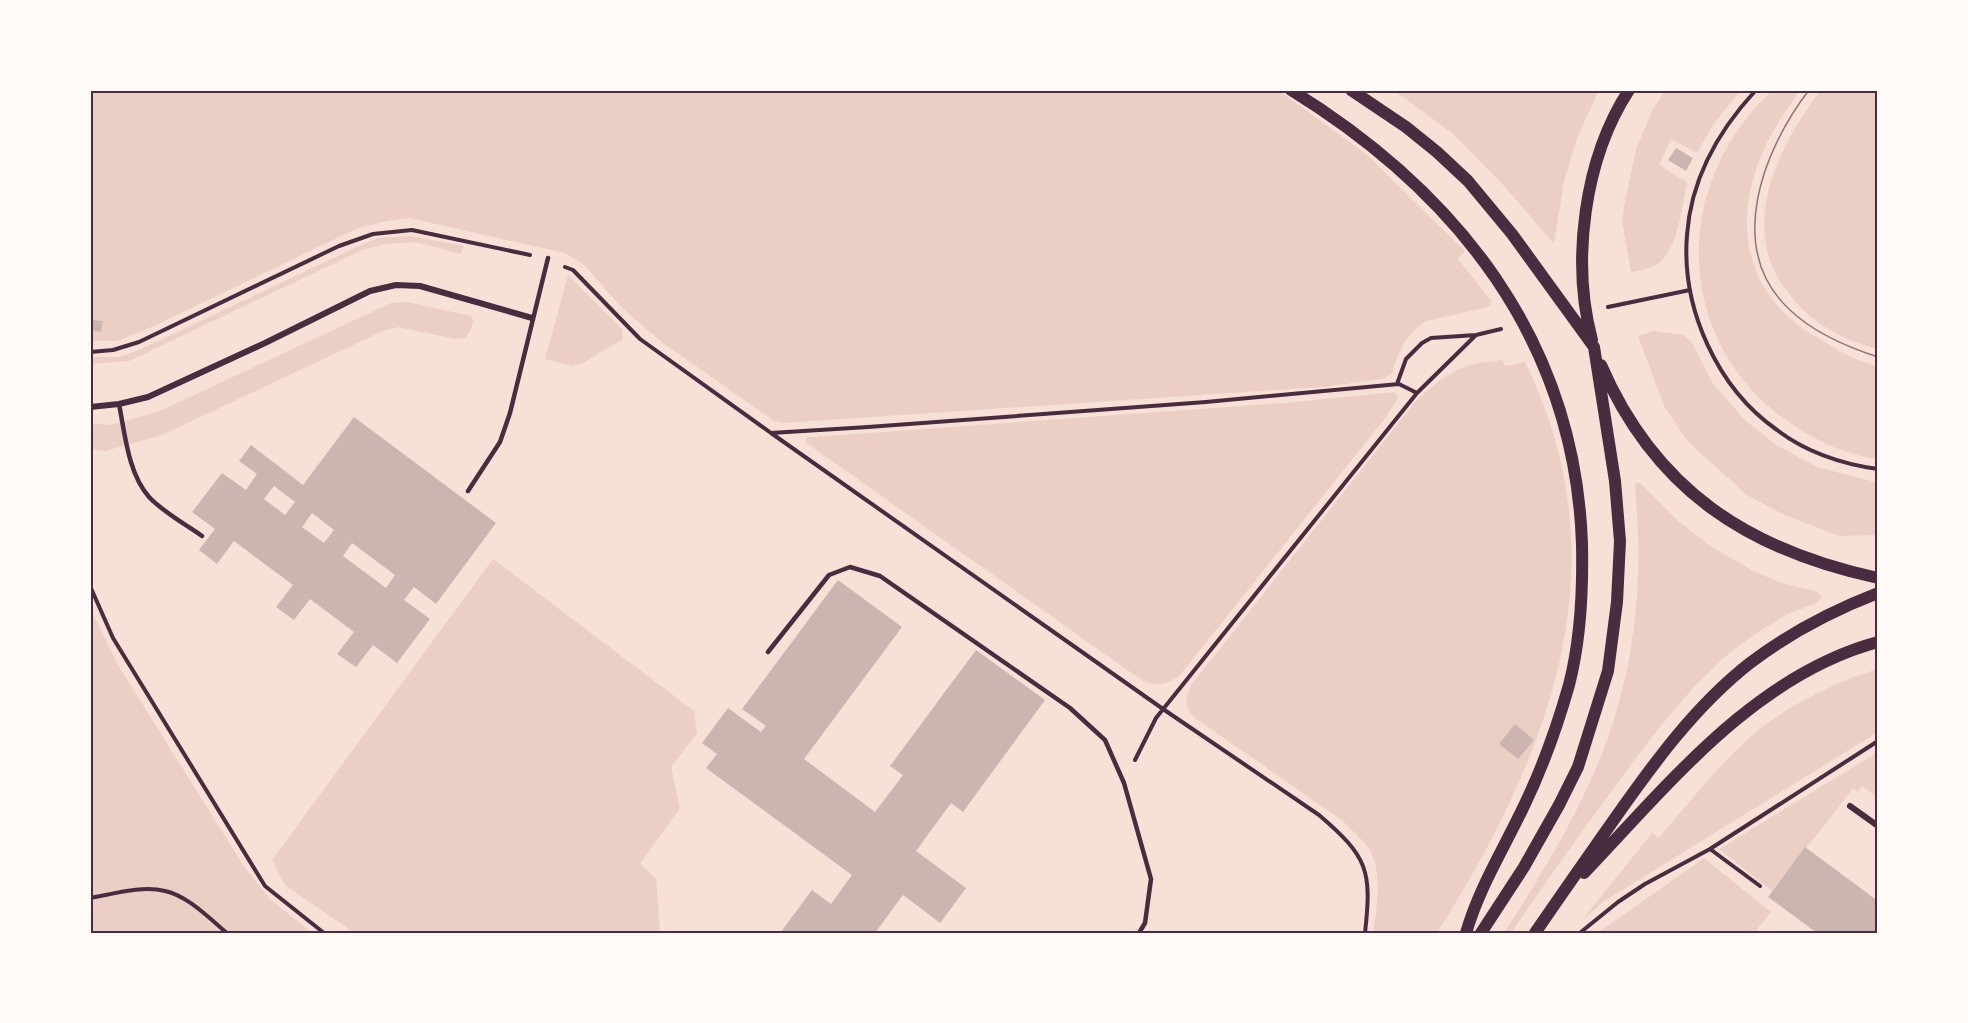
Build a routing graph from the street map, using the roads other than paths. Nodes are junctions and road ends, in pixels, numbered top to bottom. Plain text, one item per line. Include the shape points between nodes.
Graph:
1 (1291, 90) edge
2 (1351, 90) edge
3 (1629, 90) edge
4 (548, 258) road end
5 (532, 318) junction
6 (1594, 347) junction
7 (119, 404) junction
8 (90, 407) edge
9 (468, 491) dead end
10 (202, 536) dead end
11 (1878, 579) edge
12 (1878, 593) edge
13 (1878, 642) edge
14 (768, 652) dead end
15 (1850, 806) dead end
16 (1878, 826) edge
17 (1554, 905) junction
18 (1138, 933) edge
19 (1466, 933) edge
20 (1481, 933) edge
21 (1535, 933) edge

1 - 19 main road via 1343,123 1383,155 1473,246 1509,299 1540,359 1575,468 1583,583 1569,683 1540,770 1484,884
2 - 6 main road via 1406,127 1468,181 1491,206
3 - 6 main road via 1606,133 1586,218 1582,282
4 - 5 lane
5 - 7 street via 420,286 396,285 370,291 148,397
5 - 9 lane via 520,378 500,442
6 - 11 main road via 1622,408 1647,446 1682,485 1719,516 1775,547
6 - 20 main road via 1615,481 1620,541 1608,671 1569,786
7 - 8 street
7 - 10 lane via 133,468 143,489
12 - 17 main road via 1776,645 1720,689 1647,772
13 - 17 main road via 1823,663 1738,717 1701,750
14 - 18 lane via 830,575 850,567 880,576 1070,708 1105,740 1124,783 1151,879 1145,923
15 - 16 street
17 - 21 main road

